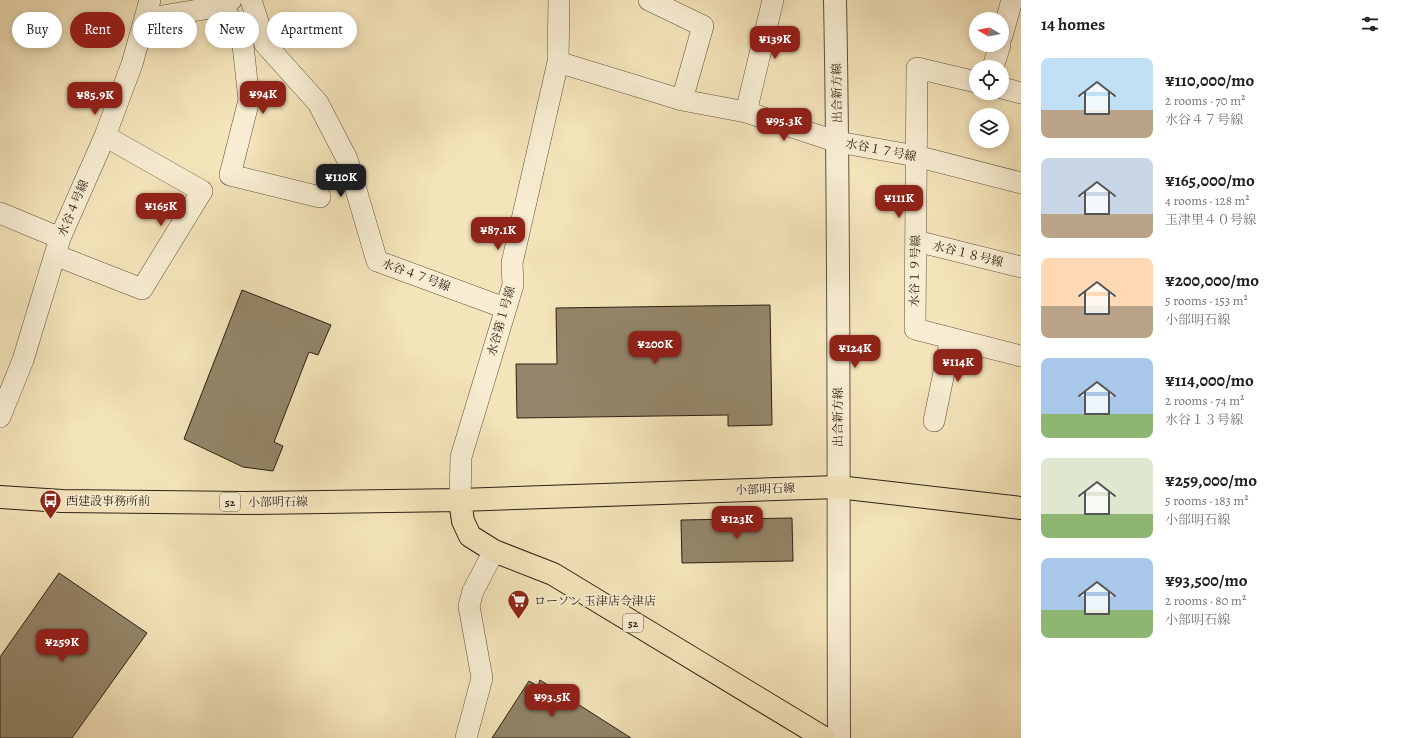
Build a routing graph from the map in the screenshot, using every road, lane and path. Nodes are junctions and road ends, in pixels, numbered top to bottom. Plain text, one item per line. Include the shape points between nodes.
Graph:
1 (251, 0) edge
2 (559, 0) edge
3 (649, 0) edge
4 (773, 0) edge
5 (835, 0) edge
6 (1012, 0) edge
7 (227, 3) edge
8 (147, 9) edge
9 (1009, 12) edge
10 (558, 62) junction
11 (969, 80) edge
12 (1009, 90) edge
13 (1021, 93) edge
14 (682, 100) junction
15 (746, 112) junction
16 (105, 136) junction
17 (838, 142) junction
18 (916, 156) junction
19 (1021, 183) edge
20 (320, 197) dead end
21 (0, 213) edge
22 (916, 241) junction
23 (57, 247) junction
24 (1021, 267) edge
25 (505, 308) junction
26 (951, 338) junction
27 (1021, 356) edge
28 (0, 417) edge
29 (934, 421) dead end
30 (838, 487) junction
31 (0, 497) edge
32 (460, 500) junction
33 (1021, 508) edge
34 (494, 551) junction
35 (466, 738) edge
36 (824, 738) edge
37 (839, 738) edge

1 - 25 street, 水谷４７号線 via 265,44 318,102 347,159 377,261
2 - 10 street, 水谷第１号線
3 - 14 street via 703,26
4 - 15 street
5 - 17 street, 出合新方線
6 - 9 street
7 - 8 street
7 - 20 street via 242,36 249,100 230,175
8 - 16 street, 水谷４号線 via 132,64
10 - 14 street, 水谷１７号線
10 - 25 street, 水谷第１号線 via 512,263 513,285
11 - 18 street, 水谷１９号線 via 917,68
12 - 13 street
14 - 15 street, 水谷１７号線
15 - 17 street, 水谷１７号線
16 - 23 street, 水谷４号線
16 - 23 street via 202,192 142,289
17 - 18 street, 水谷１７号線
17 - 30 street, 出合新方線
18 - 19 street, 水谷１７号線
18 - 22 street, 水谷１９号線
21 - 23 street
22 - 24 street, 水谷１８号線
22 - 26 street, 水谷１９号線 via 914,329
23 - 28 street, 水谷４号線 via 23,360
25 - 32 street, 水谷第１号線 via 461,457
26 - 27 street, 水谷１９号線
26 - 29 street
30 - 32 main road, 小部明石線 / 52
30 - 33 main road, 小部明石線 / 52
30 - 37 street, 出合新方線
31 - 32 main road, 小部明石線 / 52 via 62,501
32 - 34 main road, 52 via 463,521 470,536
34 - 35 street via 473,591 469,606 482,678
34 - 36 main road, 52 via 553,574

